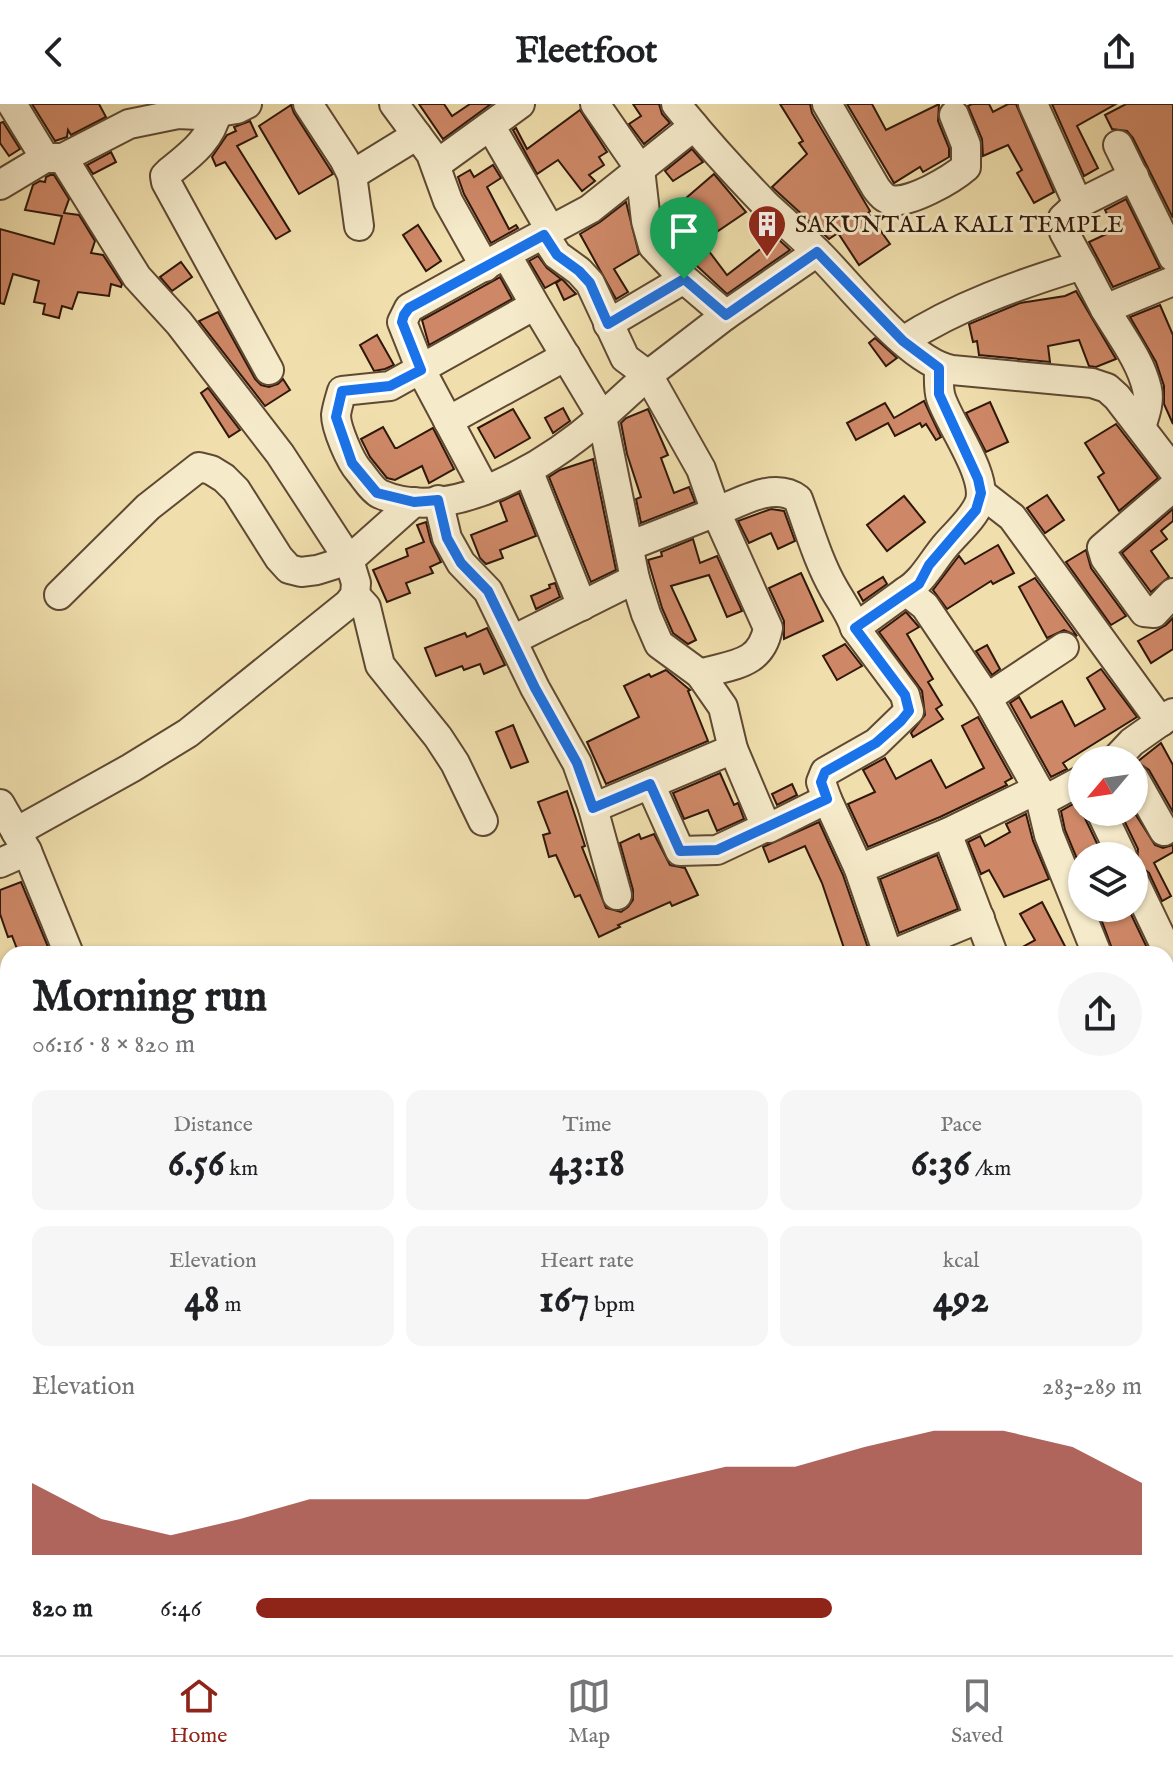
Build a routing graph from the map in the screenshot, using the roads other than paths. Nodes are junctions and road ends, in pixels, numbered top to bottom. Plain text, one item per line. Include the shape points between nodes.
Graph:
1 (12, 104) edge
2 (247, 104) edge
3 (308, 104) edge
4 (394, 104) edge
5 (520, 104) edge
6 (595, 104) edge
7 (827, 104) edge
8 (1033, 104) edge
9 (217, 112) junction
10 (685, 115) edge
11 (954, 115) dead end
12 (491, 127) junction
13 (417, 135) junction
14 (1118, 145) dead end
15 (54, 158) junction
16 (437, 164) junction
17 (640, 169) junction
18 (352, 175) junction
19 (1134, 176) junction
20 (0, 185) edge
21 (1078, 204) junction
22 (359, 226) dead end
23 (548, 233) junction
24 (817, 252) junction
25 (1173, 257) edge
26 (496, 261) junction
27 (1082, 265) junction
28 (684, 279) junction
29 (1173, 281) edge
30 (535, 305) junction
31 (1105, 309) junction
32 (726, 315) junction
33 (608, 324) junction
34 (903, 341) junction
35 (566, 356) junction
36 (939, 368) junction
37 (269, 370) dead end
38 (421, 370) junction
39 (648, 375) junction
40 (1154, 406) edge
41 (602, 417) junction
42 (448, 421) junction
43 (528, 470) junction
44 (1173, 470) edge
45 (1173, 487) edge
46 (485, 490) junction
47 (981, 493) junction
48 (426, 501) junction
49 (716, 512) junction
50 (629, 546) junction
51 (349, 560) junction
52 (635, 579) junction
53 (906, 591) junction
54 (1173, 593) edge
55 (59, 595) dead end
56 (355, 595) junction
57 (582, 606) junction
58 (855, 628) junction
59 (513, 640) junction
60 (1064, 647) dead end
61 (700, 674) junction
62 (987, 698) junction
63 (1167, 718) edge
64 (1130, 746) edge
65 (733, 749) junction
66 (650, 784) junction
67 (1068, 785) edge
68 (1039, 796) junction
69 (827, 799) junction
70 (0, 804) edge
71 (1148, 804) edge
72 (593, 808) junction
73 (483, 821) dead end
74 (766, 827) junction
75 (1164, 831) dead end
76 (947, 833) junction
77 (22, 841) junction
78 (0, 863) edge
79 (859, 869) junction
80 (617, 895) dead end
81 (1148, 910) edge
82 (980, 918) junction
83 (66, 946) edge
84 (887, 946) edge
85 (910, 946) edge
86 (990, 946) edge
87 (1094, 946) edge
88 (1165, 946) edge

1 - 15 street
2 - 9 street
3 - 18 street
4 - 13 street
5 - 12 street
6 - 17 street
7 - 11 street via 876,188 891,200 930,188 966,167 966,145
8 - 21 street
9 - 15 street via 129,124
9 - 37 street via 205,140 169,172 166,182
10 - 17 street
10 - 24 street
12 - 16 street
12 - 23 street
13 - 16 street
13 - 18 street
14 - 19 street
15 - 20 street
15 - 51 street via 137,277 280,454
16 - 26 street via 448,201
17 - 23 street via 590,209
17 - 28 street via 649,235
18 - 22 street
19 - 21 street
19 - 25 street
21 - 27 street via 1062,225
23 - 26 street
23 - 33 street via 557,255 590,283
24 - 32 street
24 - 34 street
26 - 30 street
26 - 38 street via 404,315 404,331
27 - 31 street
27 - 34 street via 937,320
28 - 32 street
28 - 33 street
29 - 31 street
30 - 35 street
30 - 38 street
31 - 40 street
32 - 39 street
33 - 39 street via 625,358
34 - 36 street
35 - 41 street
35 - 42 street
36 - 40 street via 1092,383
36 - 47 street via 939,394 973,463
38 - 42 street
38 - 48 street via 390,386 342,391 336,417 352,463 377,493
39 - 41 street
39 - 49 street via 701,469
40 - 44 street
41 - 43 street
41 - 50 street
42 - 46 street
43 - 46 street
43 - 57 street
45 - 54 street via 1102,548 1144,612 1154,613
46 - 48 street
47 - 53 street via 976,510 919,584
47 - 63 street via 1012,517
48 - 51 street
48 - 59 street via 461,563 488,591
49 - 50 street
49 - 58 street via 781,492 798,499
49 - 61 street via 768,628 761,651 752,658
50 - 52 street
51 - 55 street via 317,570 289,569 236,490 199,467 148,507
51 - 56 street
52 - 57 street
52 - 61 street via 659,644
53 - 58 street
53 - 62 street via 925,606
56 - 73 street via 366,607 380,665 438,737
56 - 77 street via 188,733
57 - 59 street
58 - 69 street via 905,695 909,711 876,743 822,775
59 - 72 street via 577,763
60 - 62 street
61 - 65 street via 723,707
62 - 68 street
63 - 64 street
65 - 66 street
65 - 74 street
66 - 72 street
66 - 74 street via 680,851 717,850
67 - 68 street
68 - 76 street
68 - 87 street
69 - 74 street
69 - 79 street
70 - 77 street
71 - 75 street
72 - 80 street
76 - 79 street
76 - 82 street
77 - 78 street
77 - 83 street
79 - 84 street
81 - 88 street
82 - 85 street
82 - 86 street

